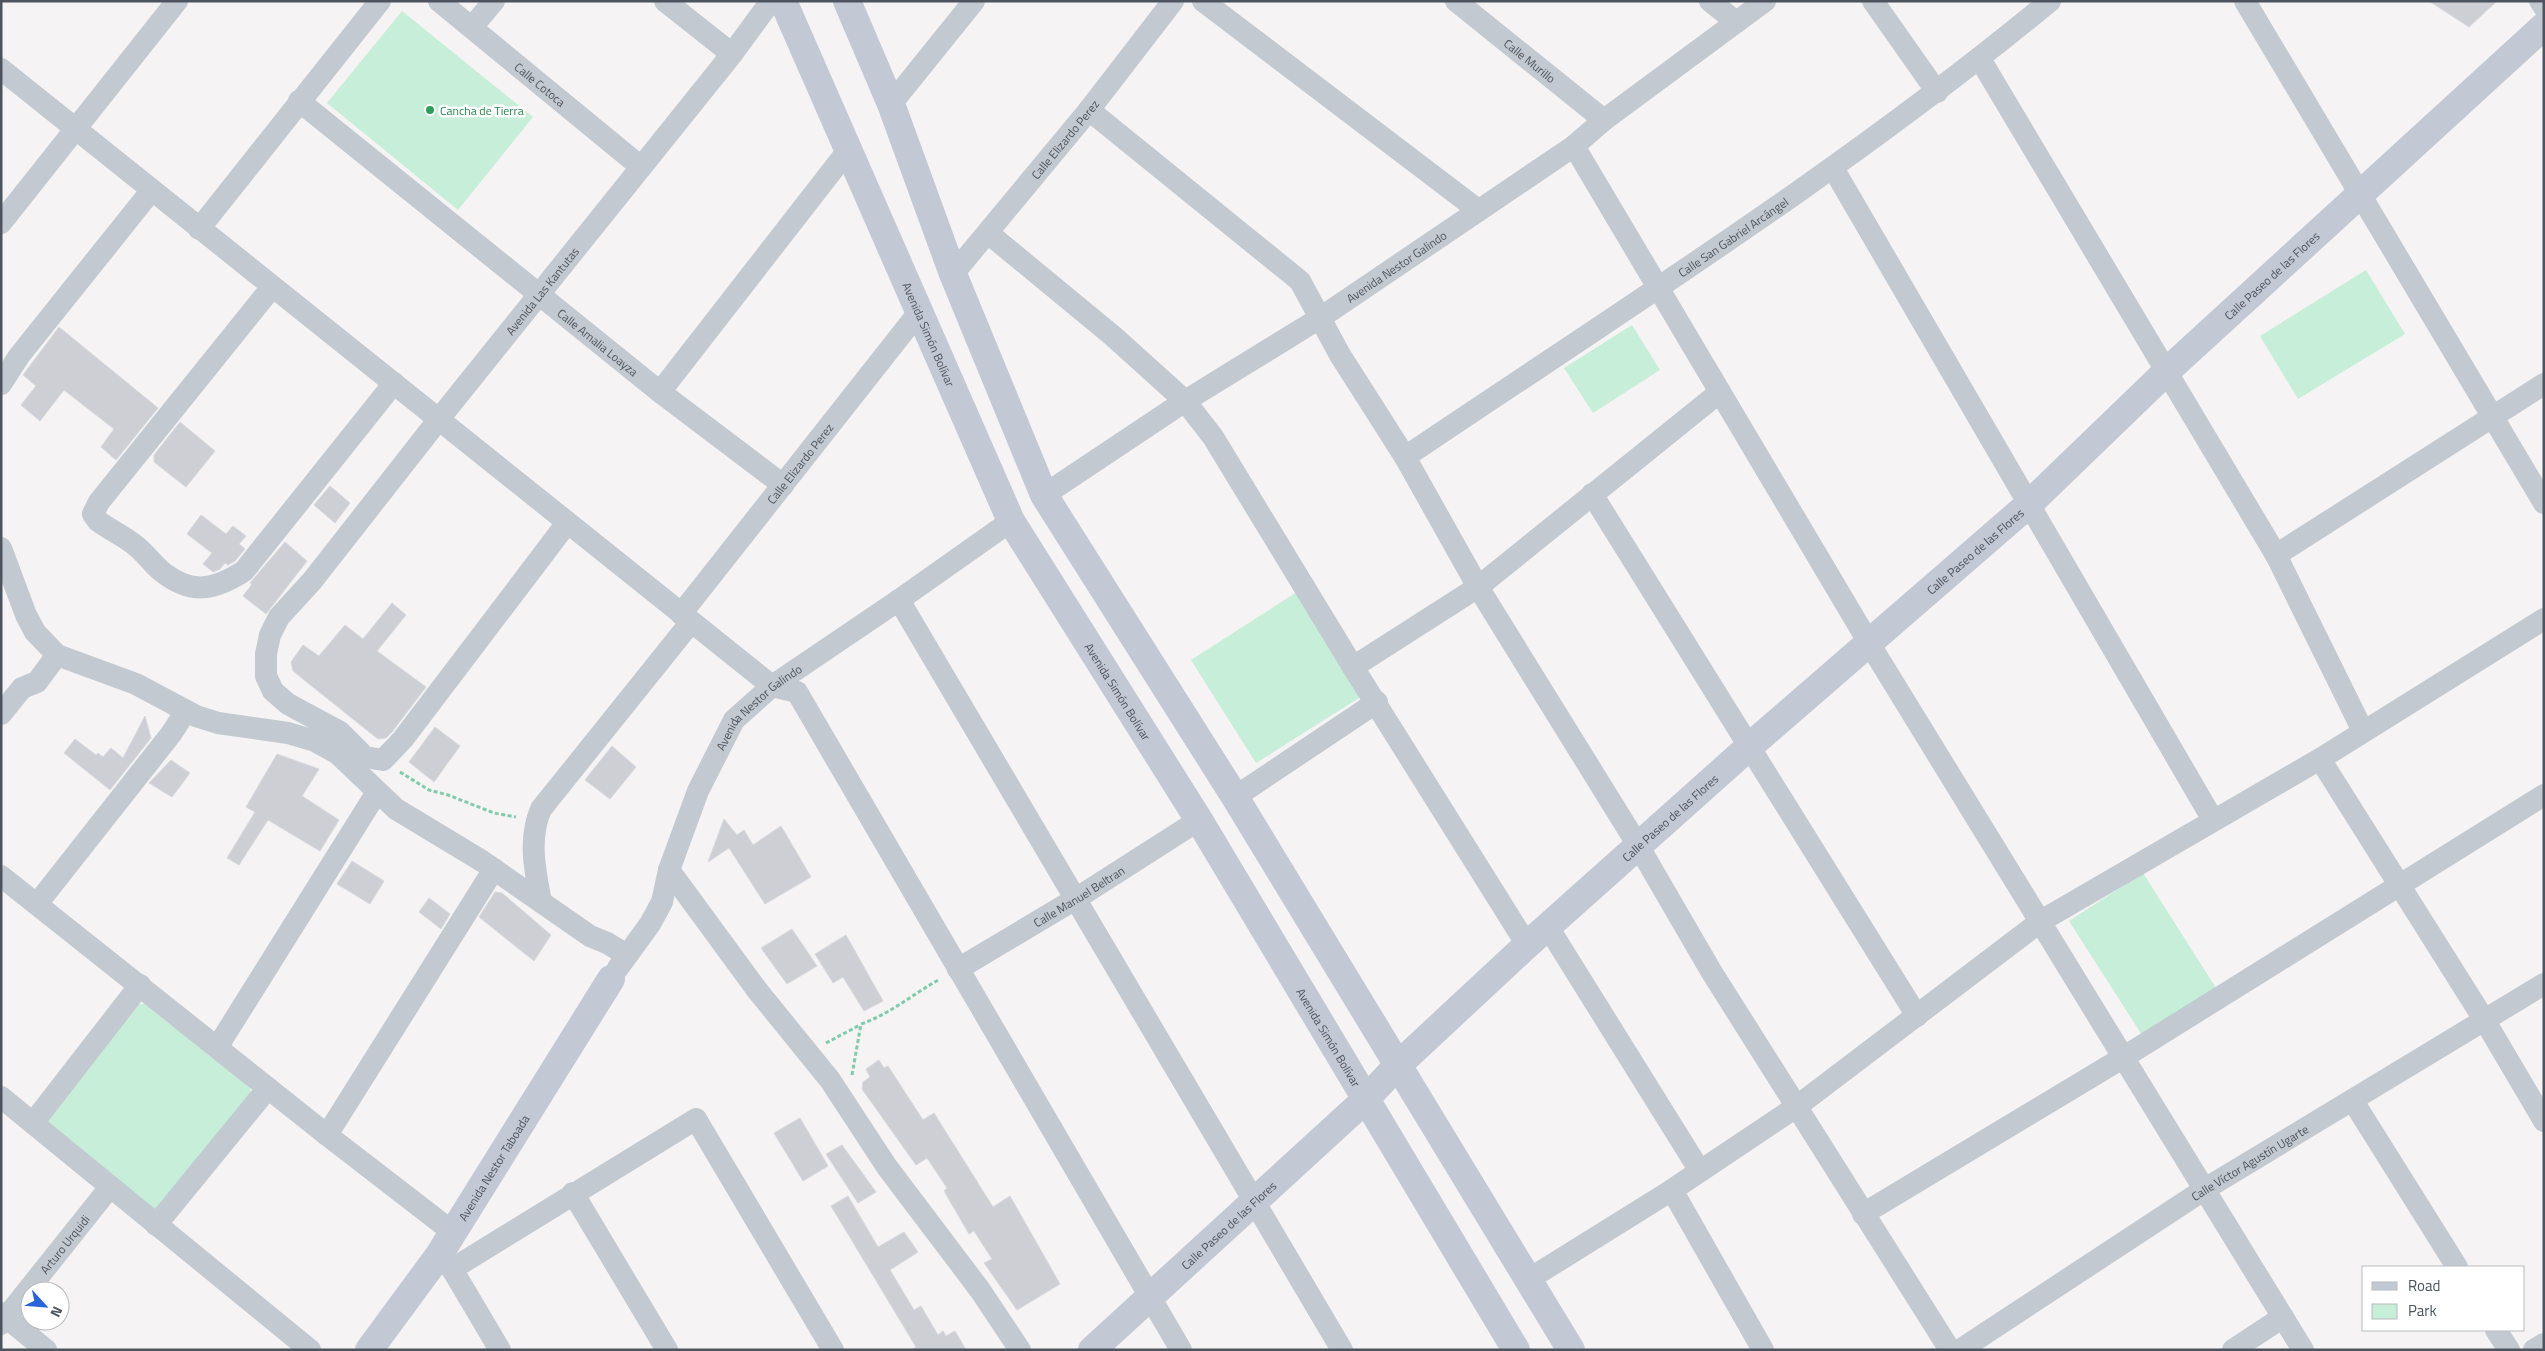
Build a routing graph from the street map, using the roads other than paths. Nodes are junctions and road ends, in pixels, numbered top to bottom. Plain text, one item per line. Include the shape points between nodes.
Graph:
1 (177, 1) edge
2 (380, 1) edge
3 (439, 1) edge
4 (494, 1) edge
5 (666, 1) edge
6 (771, 1) edge
7 (783, 1) edge
8 (847, 1) edge
9 (974, 1) edge
10 (1173, 1) edge
11 (1202, 1) edge
12 (1456, 1) edge
13 (1710, 1) edge
14 (1765, 1) edge
15 (1873, 1) edge
16 (2050, 1) edge
17 (2245, 1) edge
18 (2540, 1) edge
19 (2544, 7) edge
20 (1736, 22) junction
21 (2544, 26) edge
22 (472, 27) junction
23 (732, 54) junction
24 (1980, 59) junction
25 (1, 69) edge
26 (1937, 92) junction
27 (300, 100) junction
28 (891, 104) junction
29 (1089, 110) junction
30 (1604, 120) junction
31 (75, 129) junction
32 (1574, 146) junction
33 (849, 150) junction
34 (641, 167) junction
35 (1833, 168) junction
36 (151, 191) junction
37 (2360, 193) junction
38 (1478, 210) junction
39 (1, 223) edge
40 (199, 229) junction
41 (988, 233) junction
42 (953, 274) junction
43 (272, 287) junction
44 (1657, 287) junction
45 (539, 296) junction
46 (920, 312) junction
47 (1320, 318) junction
48 (2167, 371) junction
49 (394, 383) junction
50 (1, 384) edge
51 (2544, 384) edge
52 (660, 392) junction
53 (1720, 392) junction
54 (1185, 401) junction
55 (2492, 416) junction
56 (439, 419) junction
57 (1406, 457) junction
58 (783, 485) junction
59 (1592, 494) junction
60 (1044, 495) junction
61 (2544, 503) edge
62 (2028, 504) junction
63 (1011, 521) junction
64 (567, 523) junction
65 (1, 548) edge
66 (2276, 555) junction
67 (1478, 587) junction
68 (899, 600) junction
69 (686, 618) junction
70 (2544, 619) edge
71 (1869, 644) junction
72 (57, 655) junction
73 (1353, 666) junction
74 (772, 686) junction
75 (1377, 702) junction
76 (186, 711) junction
77 (1, 714) edge
78 (2363, 731) junction
79 (1750, 746) junction
80 (2320, 759) junction
81 (377, 792) junction
82 (2544, 795) edge
83 (1235, 797) junction
84 (1199, 820) junction
85 (2213, 820) junction
86 (1639, 847) junction
87 (494, 869) junction
88 (669, 870) junction
89 (1, 876) edge
90 (2400, 885) junction
91 (1078, 898) junction
92 (541, 902) junction
93 (38, 904) junction
94 (2041, 921) junction
95 (1548, 927) junction
96 (1527, 945) junction
97 (627, 955) junction
98 (958, 969) junction
99 (611, 979) joint
100 (2544, 984) edge
101 (140, 985) junction
102 (1916, 1016) junction
103 (2485, 1021) junction
104 (218, 1046) junction
105 (2124, 1057) junction
106 (1397, 1066) junction
107 (268, 1088) junction
108 (1, 1097) edge
109 (1365, 1100) junction
110 (2353, 1101) junction
111 (1796, 1107) junction
112 (2542, 1117) edge
113 (33, 1123) junction
114 (327, 1135) junction
115 (1700, 1171) junction
116 (110, 1186) junction
117 (2205, 1189) junction
118 (1672, 1190) junction
119 (574, 1193) junction
120 (1254, 1199) junction
121 (1863, 1214) junction
122 (156, 1225) junction
123 (448, 1252) junction
124 (2456, 1266) edge
125 (1529, 1279) junction
126 (1149, 1296) junction
127 (3, 1318) edge
128 (2283, 1318) junction
129 (2497, 1331) edge
130 (2544, 1344) edge
131 (46, 1350) edge
132 (310, 1350) edge
133 (368, 1350) edge
134 (500, 1350) edge
135 (668, 1350) edge
136 (833, 1350) edge
137 (1020, 1350) edge
138 (1092, 1350) edge
139 (1181, 1350) edge
140 (1342, 1350) edge
141 (1516, 1350) edge
142 (1571, 1350) edge
143 (1763, 1350) edge
144 (1950, 1350) edge
145 (1960, 1350) edge
146 (2233, 1350) edge
147 (2303, 1350) edge
148 (2509, 1350) edge
149 (2534, 1350) edge

1 - 31 street
2 - 27 street
3 - 22 street, Calle Cotoca
4 - 22 street
5 - 23 street
6 - 23 street, Avenida Las Kantutas
7 - 33 street, Avenida Simón Bolívar
8 - 28 street
9 - 28 street
10 - 29 street, Calle Elizardo Perez
11 - 38 street
12 - 30 street, Calle Murillo
13 - 20 street
14 - 20 street, Avenida Nestor Galindo
15 - 26 street
16 - 24 street, Calle San Gabriel Arcángel
17 - 37 street
18 - 19 street
20 - 30 street, Avenida Nestor Galindo
21 - 37 street, Calle Paseo de las Flores
22 - 34 street, Calle Cotoca
23 - 34 street, Avenida Las Kantutas
24 - 26 street, Calle San Gabriel Arcángel
24 - 48 street
25 - 31 street
26 - 35 street, Calle San Gabriel Arcángel
27 - 40 street
27 - 45 street, Calle Amalia Loayza
28 - 42 street
29 - 41 street, Calle Elizardo Perez
29 - 47 street via 1300,282
30 - 32 street, Avenida Nestor Galindo
31 - 36 street
31 - 39 street
32 - 38 street, Avenida Nestor Galindo
32 - 44 street
33 - 46 street, Avenida Simón Bolívar
33 - 52 street
34 - 45 street, Avenida Las Kantutas
35 - 44 street, Calle San Gabriel Arcángel
35 - 62 street
36 - 40 street
36 - 50 street
37 - 48 street, Calle Paseo de las Flores
37 - 55 street
38 - 47 street, Avenida Nestor Galindo
40 - 43 street
41 - 42 street, Calle Elizardo Perez
41 - 54 street via 1113,336
42 - 60 street
43 - 49 street
43 - 49 street via 99,502 93,514 138,547 160,570 179,584 197,589 229,581 244,571
44 - 53 street
44 - 57 street, Calle San Gabriel Arcángel
45 - 52 street, Calle Amalia Loayza
45 - 56 street, Avenida Las Kantutas
46 - 58 street, Calle Elizardo Perez
46 - 63 street, Avenida Simón Bolívar
47 - 54 street, Avenida Nestor Galindo
47 - 57 street
48 - 62 street, Calle Paseo de las Flores
48 - 66 street
49 - 56 street
51 - 55 street
52 - 58 street, Calle Amalia Loayza
53 - 59 street
53 - 71 street
54 - 60 street, Avenida Nestor Galindo
54 - 73 street via 1213,437
55 - 61 street
55 - 66 street
56 - 64 street
56 - 64 street, Avenida Las Kantutas via 312,581 279,617 270,635 266,676 273,691 288,704 340,732 371,760 383,760
57 - 67 street
58 - 69 street, Calle Elizardo Perez
59 - 67 street
59 - 79 street
60 - 63 street
60 - 83 street
62 - 71 street, Calle Paseo de las Flores
62 - 85 street
63 - 68 street, Avenida Nestor Galindo
63 - 84 street, Avenida Simón Bolívar
64 - 69 street
65 - 72 street via 31,624
66 - 78 street
67 - 73 street
67 - 86 street
68 - 74 street, Avenida Nestor Galindo
68 - 91 street
69 - 74 street
69 - 92 street, Calle Elizardo Perez via 541,810 536,822 534,856
70 - 78 street
71 - 79 street, Calle Paseo de las Flores
71 - 94 street
72 - 76 street via 136,684
72 - 77 street via 37,682 22,688
73 - 75 street
74 - 88 street, Avenida Nestor Galindo via 734,720 698,791
74 - 98 street via 797,692
75 - 83 street
75 - 96 street
76 - 81 street via 218,723 288,733 315,741 337,753
76 - 93 street
78 - 80 street
79 - 86 street, Calle Paseo de las Flores
79 - 102 street
80 - 85 street
80 - 90 street
81 - 87 street via 396,809
81 - 104 street
82 - 90 street
83 - 106 street
84 - 91 street, Calle Manuel Beltran
84 - 109 street, Avenida Simón Bolívar
85 - 94 street
86 - 95 street, Calle Paseo de las Flores
86 - 111 street
87 - 92 street
87 - 114 street
88 - 97 street, Avenida Nestor Galindo via 662,902
88 - 137 street via 757,990 830,1080 936,1235 980,1290
89 - 93 street
90 - 103 street
90 - 105 street
91 - 98 street, Calle Manuel Beltran
91 - 120 street
92 - 97 street via 590,936
93 - 101 street
94 - 102 street
94 - 105 street
95 - 96 street, Calle Paseo de las Flores
95 - 115 street
96 - 106 street, Calle Paseo de las Flores
97 - 99 street, Avenida Nestor Galindo
98 - 126 street
99 - 123 street, Avenida Nestor Taboada
100 - 103 street, Calle Víctor Agustín Ugarte
101 - 104 street
101 - 113 street
102 - 111 street
103 - 110 street, Calle Víctor Agustín Ugarte
103 - 112 street
104 - 107 street
105 - 117 street
105 - 121 street
106 - 109 street, Calle Paseo de las Flores
106 - 125 street
107 - 114 street
107 - 122 street
108 - 113 street
109 - 120 street, Calle Paseo de las Flores
109 - 141 street, Avenida Simón Bolívar
110 - 117 street, Calle Víctor Agustín Ugarte
110 - 124 street
111 - 115 street
111 - 121 street
113 - 116 street
114 - 123 street
115 - 118 street
116 - 122 street
116 - 127 street, Arturo Urquidi
117 - 128 street
117 - 145 street, Calle Víctor Agustín Ugarte
118 - 125 street
118 - 143 street
119 - 123 street
119 - 135 street
119 - 136 street via 696,1119
120 - 126 street, Calle Paseo de las Flores
120 - 140 street
121 - 144 street
122 - 132 street
123 - 133 street, Avenida Nestor Taboada
123 - 134 street
125 - 142 street
126 - 138 street, Calle Paseo de las Flores
126 - 139 street
127 - 131 street
128 - 146 street
128 - 147 street
129 - 148 street
130 - 149 street

